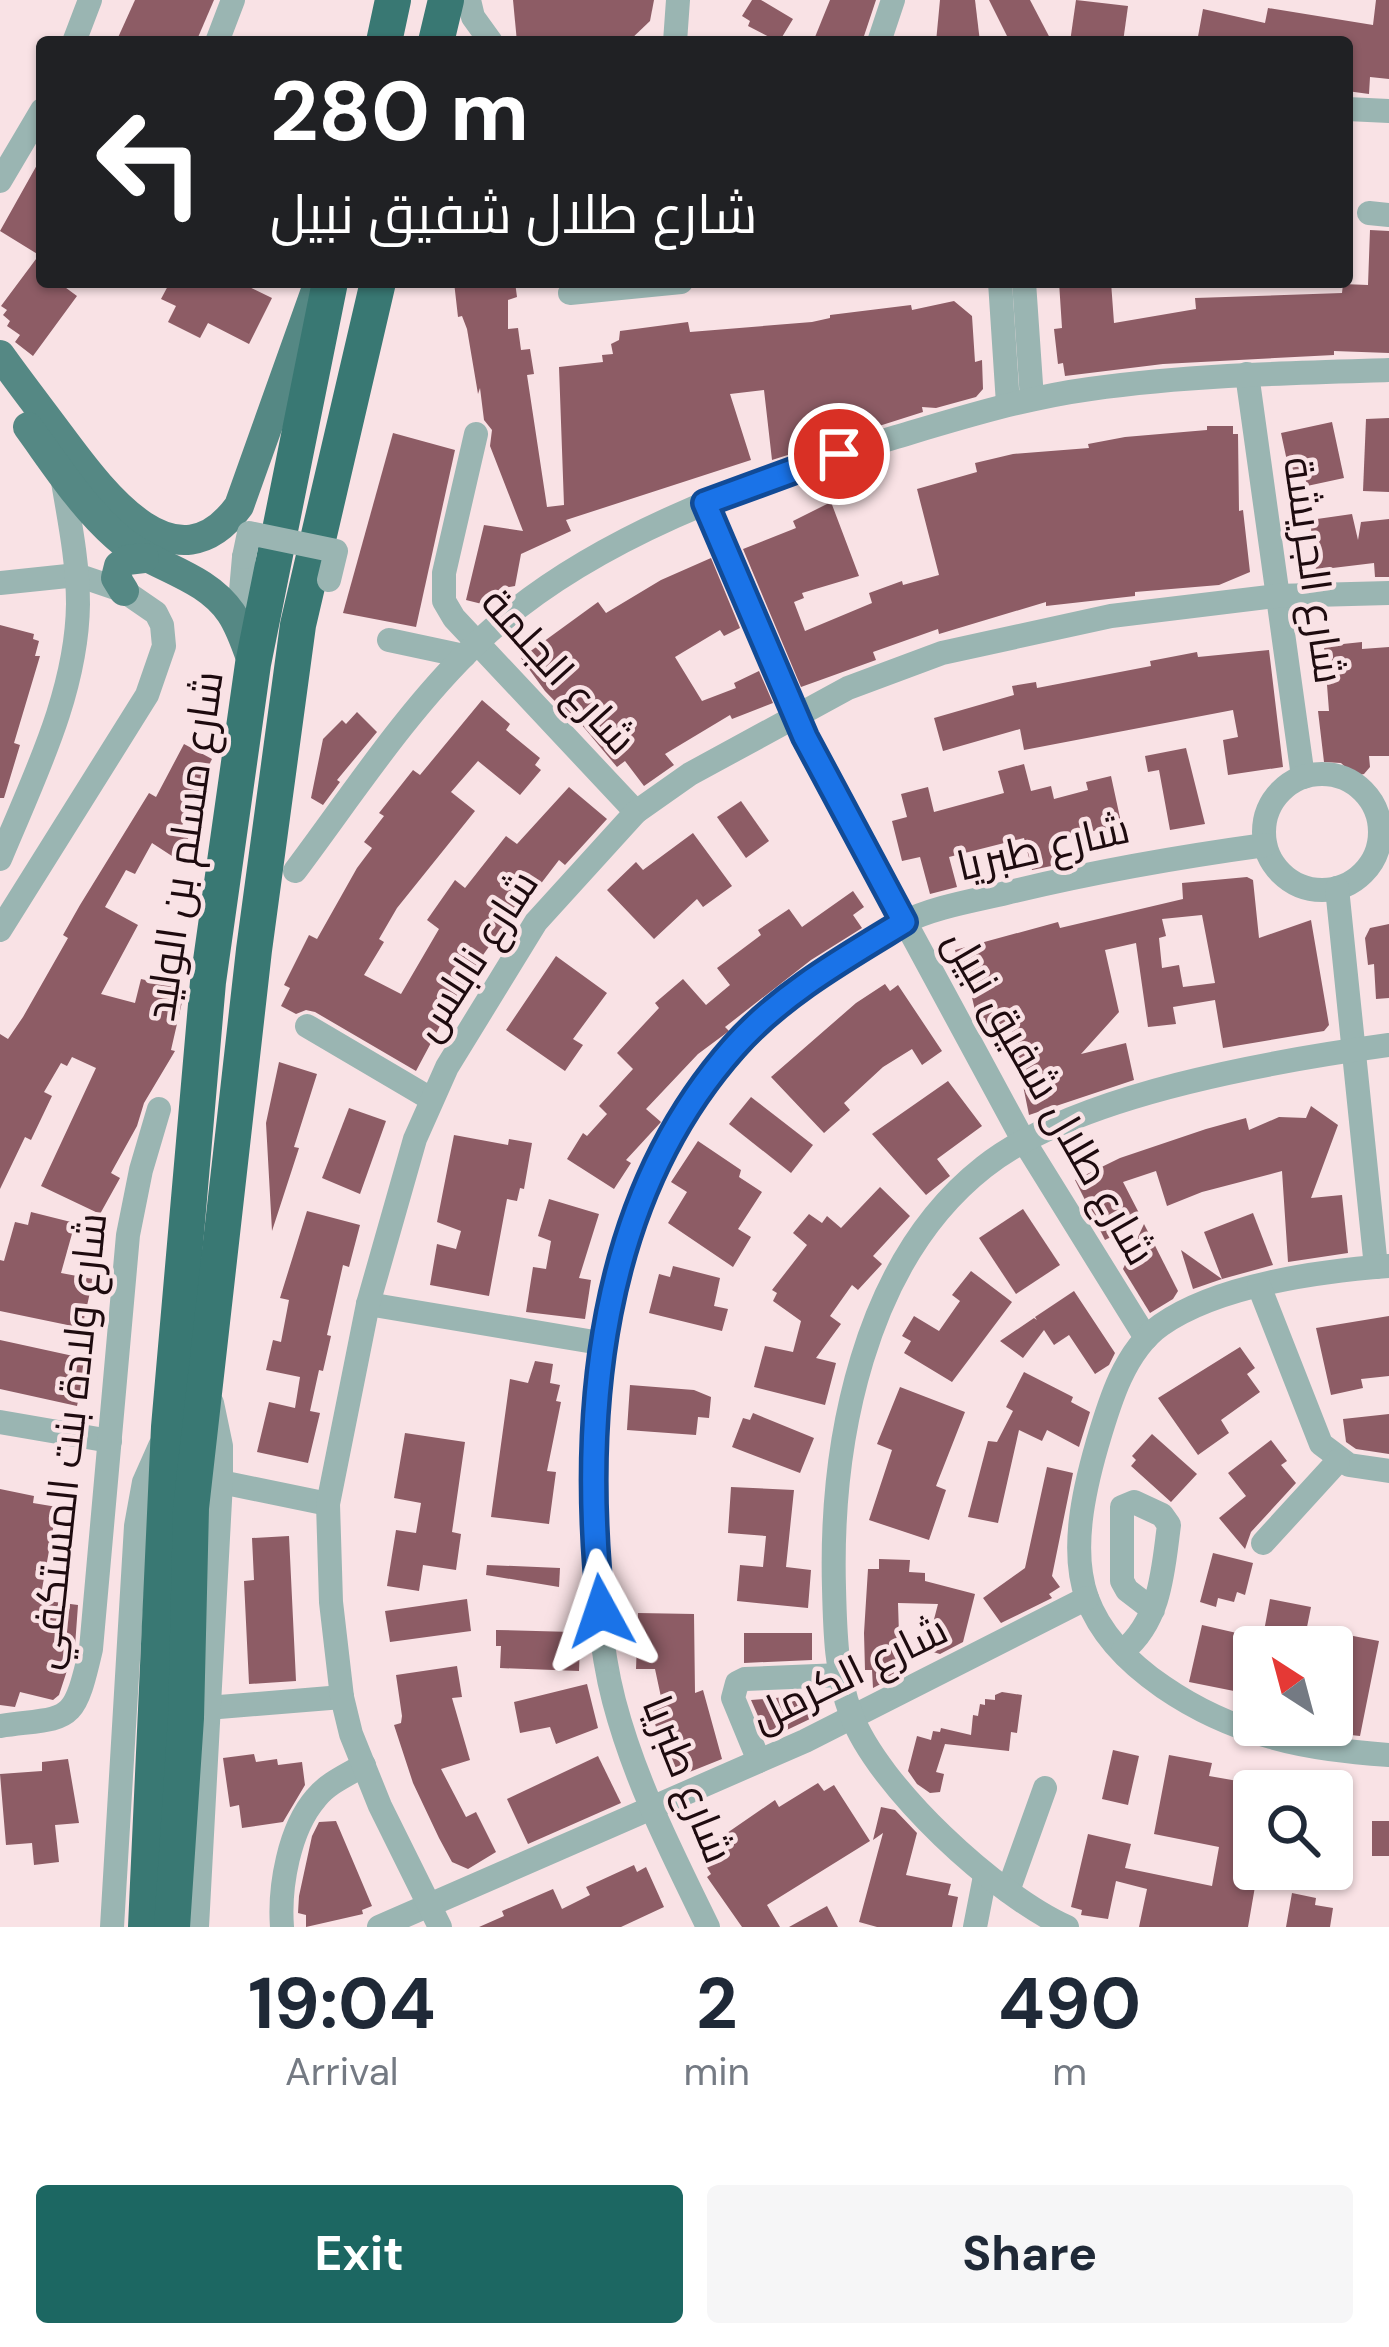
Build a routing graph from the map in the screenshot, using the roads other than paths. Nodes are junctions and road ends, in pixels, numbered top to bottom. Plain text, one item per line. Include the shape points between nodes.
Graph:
1 (90, 0) edge
2 (233, 0) edge
3 (393, 0) edge
4 (446, 0) edge
5 (469, 0) edge
6 (678, 0) edge
7 (893, 0) edge
8 (76, 36) edge
9 (219, 36) edge
10 (385, 36) edge
11 (437, 36) edge
12 (487, 36) edge
13 (675, 36) edge
14 (881, 36) edge
15 (1353, 109) edge
16 (1389, 111) edge
17 (36, 120) edge
18 (0, 181) edge
19 (317, 288) edge
20 (329, 288) edge
21 (377, 288) edge
22 (620, 288) edge
23 (1001, 288) edge
24 (1024, 288) edge
25 (570, 293) dead end
26 (0, 355) edge
27 (1389, 370) edge
28 (1247, 374) junction
29 (0, 388) edge
30 (1020, 402) junction
31 (476, 434) dead end
32 (62, 473) junction
33 (705, 503) junction
34 (144, 558) junction
35 (77, 575) junction
36 (329, 580) dead end
37 (0, 584) edge
38 (124, 591) junction
39 (1389, 593) edge
40 (1276, 596) junction
41 (238, 625) junction
42 (389, 640) dead end
43 (471, 649) junction
44 (254, 664) junction
45 (794, 714) junction
46 (1304, 777) junction
47 (636, 812) junction
48 (1384, 830) edge
49 (1265, 845) junction
50 (0, 859) edge
51 (295, 872) dead end
52 (1336, 888) junction
53 (904, 922) junction
54 (0, 929) edge
55 (308, 1026) dead end
56 (1389, 1045) edge
57 (1352, 1050) junction
58 (431, 1099) junction
59 (159, 1109) dead end
60 (1022, 1138) junction
61 (1383, 1266) edge
62 (1259, 1286) junction
63 (368, 1304) junction
64 (1146, 1338) junction
65 (601, 1343) junction
66 (205, 1375) junction
67 (0, 1422) edge
68 (169, 1427) junction
69 (110, 1441) junction
70 (1338, 1461) junction
71 (1389, 1471) edge
72 (220, 1482) junction
73 (328, 1504) junction
74 (1263, 1543) dead end
75 (1087, 1598) junction
76 (1153, 1610) dead end
77 (1123, 1651) junction
78 (841, 1675) junction
79 (342, 1697) junction
80 (207, 1708) junction
81 (852, 1719) junction
82 (0, 1726) edge
83 (1389, 1755) edge
84 (759, 1761) junction
85 (364, 1766) junction
86 (1045, 1788) dead end
87 (651, 1810) junction
88 (985, 1876) junction
89 (1008, 1891) junction
90 (435, 1917) edge
91 (110, 1921) edge
92 (146, 1927) edge
93 (172, 1927) edge
94 (197, 1927) edge
95 (282, 1927) edge
96 (379, 1927) edge
97 (708, 1927) edge
98 (975, 1927) edge
99 (1067, 1927) edge

1 - 8 street
2 - 9 street
3 - 10 highway
4 - 11 highway
5 - 12 street
6 - 13 street
7 - 14 street
15 - 16 street
17 - 18 street
19 - 26 main road via 239,506 219,527 190,539 125,516
20 - 44 highway, شارع مسلم بن الوليد
21 - 66 highway, شارع مسلم بن الوليد via 298,625
22 - 25 street
23 - 30 street
24 - 30 street
27 - 28 street
28 - 30 street
28 - 40 street, شارع الجريشة
29 - 32 main road
30 - 33 street
31 - 43 street, شارع الجلمة via 443,588
32 - 34 main road
32 - 35 street
33 - 43 street via 534,596
33 - 45 street, شارع طلال شفيق نبيل
34 - 38 main road via 119,566
34 - 41 main road via 208,590
35 - 37 street
35 - 38 street, شارع مسلم بن الوليد
35 - 50 street via 63,695
36 - 41 street, bridge via 336,551 249,532
38 - 54 street, شارع مسلم بن الوليد via 162,625 160,665
39 - 40 street, شارع نابلس
40 - 45 street, شارع نابلس via 1022,633 942,653
40 - 46 street, شارع الجريشة
41 - 44 main road
42 - 43 street
43 - 47 street, شارع الجلمة
43 - 51 street
44 - 68 highway, شارع مسلم بن الوليد via 208,982
45 - 47 street, شارع نابلس
45 - 53 street, شارع طلال شفيق نبيل
46 - 48 street via 1355,784
46 - 49 street via 1271,804
47 - 58 street, شارع نابلس via 536,922
48 - 52 street via 1368,867
49 - 52 street via 1292,882
49 - 53 street, شارع طبريا via 1113,868
52 - 57 street
53 - 60 street, شارع طلال شفيق نبيل
53 - 65 street, شارع طبريا via 762,1019 709,1079 660,1154
55 - 58 street
56 - 57 street
57 - 60 street via 1154,1093
57 - 61 street
58 - 63 street, شارع نابلس
59 - 69 street, شارع ولادة بنت المستكفي via 128,1235
60 - 64 street, شارع طلال شفيق نبيل
60 - 78 street via 980,1170 921,1239 854,1382 834,1492
61 - 62 street
62 - 64 street via 1190,1309
62 - 70 street via 1321,1444
63 - 65 street
63 - 73 street, شارع نابلس
64 - 75 street via 1117,1387 1085,1490 1080,1565
65 - 87 street, شارع طبريا via 592,1458 601,1611 613,1696
66 - 72 street, شارع مسلم بن الوليد
66 - 93 highway, شارع مسلم بن الوليد via 191,1508
67 - 69 street
68 - 91 street, شارع مسلم بن الوليد via 144,1482 136,1526
68 - 92 highway, شارع مسلم بن الوليد
69 - 82 street, شارع ولادة بنت المستكفي via 85,1678 63,1717
70 - 71 street
70 - 74 street
72 - 73 street
72 - 80 street, شارع مسلم بن الوليد
73 - 79 street, شارع نابلس
75 - 77 street
75 - 81 street, شارع الكرمل
76 - 77 street via 1141,1637
77 - 83 street via 1176,1695 1270,1737
78 - 81 street
78 - 84 street via 736,1683 733,1699
79 - 80 street
79 - 85 street, شارع نابلس
80 - 94 street, شارع مسلم بن الوليد
81 - 84 street, شارع الكرمل
81 - 88 street via 906,1794
84 - 87 street, شارع الكرمل
85 - 90 street, شارع نابلس
85 - 95 street via 327,1787 302,1821
86 - 89 street
87 - 90 street, شارع الكرمل
87 - 97 street, شارع طبريا
88 - 89 street
88 - 98 street
89 - 99 street
90 - 96 street, شارع الكرمل

